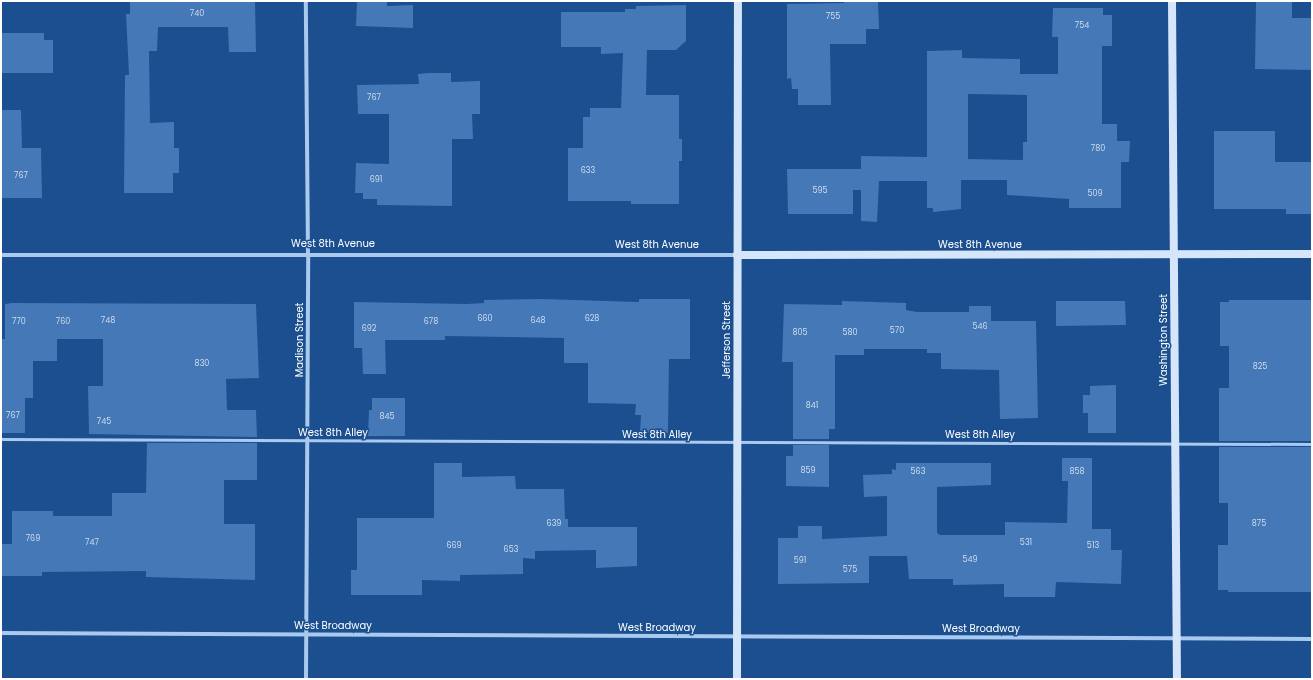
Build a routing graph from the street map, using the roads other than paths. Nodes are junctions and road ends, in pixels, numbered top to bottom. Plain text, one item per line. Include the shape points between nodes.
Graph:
1 (306, 1) edge
2 (738, 1) edge
3 (1172, 1) edge
4 (308, 254) junction
5 (1174, 254) junction
6 (1312, 254) edge
7 (1, 255) edge
8 (737, 255) junction
9 (1, 439) edge
10 (308, 440) junction
11 (737, 443) junction
12 (1175, 443) junction
13 (1312, 444) edge
14 (1, 633) edge
15 (305, 634) junction
16 (738, 636) junction
17 (1176, 638) junction
18 (1312, 639) edge
19 (306, 679) edge
20 (737, 679) edge
21 (1177, 679) edge

1 - 4 street, Madison Street
2 - 8 main road, Jefferson Street
3 - 5 main road, Washington Street
4 - 7 street, West 8th Avenue
4 - 8 street, West 8th Avenue
4 - 10 street, Madison Street
5 - 6 main road, West 8th Avenue
5 - 8 main road, West 8th Avenue
5 - 12 main road, Washington Street
8 - 11 main road, Jefferson Street
9 - 10 lane, West 8th Alley
10 - 11 lane, West 8th Alley
10 - 15 street, Madison Street
11 - 12 lane, West 8th Alley
11 - 16 main road, Jefferson Street
12 - 13 lane, West 8th Alley
12 - 17 main road, Washington Street
14 - 15 street, West Broadway
15 - 16 street, West Broadway
15 - 19 street, Madison Street
16 - 17 street, West Broadway
16 - 20 main road, Jefferson Street
17 - 18 street, West Broadway
17 - 21 main road, Washington Street

